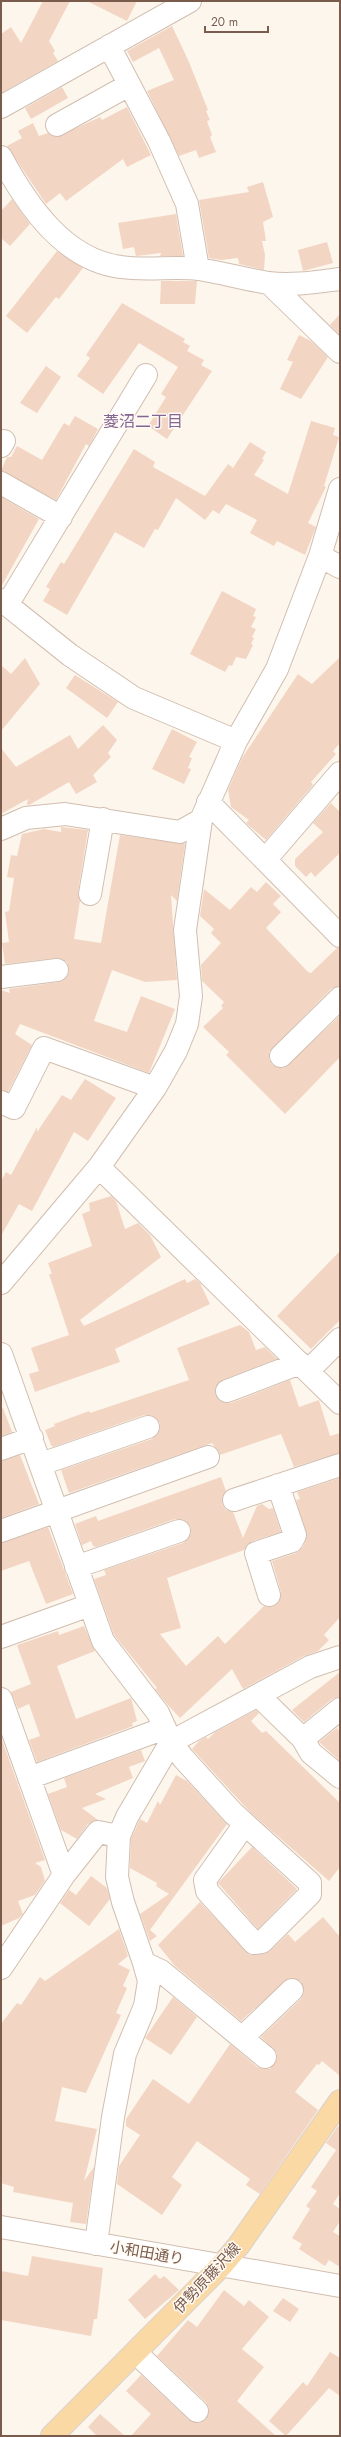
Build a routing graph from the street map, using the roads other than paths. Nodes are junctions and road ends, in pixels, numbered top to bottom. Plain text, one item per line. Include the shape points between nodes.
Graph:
1 (190, 1) edge
2 (109, 46) junction
3 (130, 85) junction
4 (1, 107) edge
5 (57, 124) dead end
6 (1, 156) edge
7 (198, 269) junction
8 (340, 279) edge
9 (268, 283) junction
10 (340, 352) edge
11 (146, 375) dead end
12 (1, 483) edge
13 (340, 489) edge
14 (61, 517) junction
15 (320, 556) junction
16 (340, 567) edge
17 (4, 603) edge
18 (236, 741) junction
19 (340, 773) edge
20 (204, 811) junction
21 (103, 819) junction
22 (1, 829) edge
23 (265, 860) junction
24 (90, 894) dead end
25 (340, 936) edge
26 (57, 970) dead end
27 (1, 977) edge
28 (340, 998) edge
29 (281, 1056) dead end
30 (155, 1088) junction
31 (1, 1102) edge
32 (99, 1167) junction
33 (1, 1283) edge
34 (340, 1340) edge
35 (1, 1354) edge
36 (304, 1367) junction
37 (227, 1391) dead end
38 (340, 1403) edge
39 (148, 1427) dead end
40 (32, 1438) junction
41 (1, 1449) edge
42 (208, 1457) dead end
43 (41, 1464) junction
44 (340, 1465) edge
45 (278, 1485) junction
46 (234, 1500) dead end
47 (57, 1511) junction
48 (1, 1531) edge
49 (178, 1531) dead end
50 (76, 1567) junction
51 (269, 1595) dead end
52 (90, 1605) junction
53 (1, 1637) edge
54 (340, 1657) edge
55 (258, 1695) junction
56 (1, 1699) edge
57 (340, 1709) edge
58 (168, 1735) junction
59 (303, 1739) junction
60 (340, 1777) edge
61 (29, 1778) junction
62 (245, 1824) junction
63 (119, 1836) junction
64 (64, 1875) junction
65 (144, 1963) junction
66 (1, 1968) edge
67 (292, 1990) dead end
68 (243, 2037) junction
69 (264, 2057) dead end
70 (340, 2101) edge
71 (1, 2227) edge
72 (96, 2244) junction
73 (222, 2265) junction
74 (340, 2286) edge
75 (136, 2353) junction
76 (198, 2411) dead end
77 (52, 2436) edge

1 - 2 street
2 - 3 street
2 - 4 street
3 - 5 street
3 - 7 street via 187,204
6 - 7 street via 22,194 42,220 65,241 98,262 121,267
7 - 9 street
8 - 9 street via 300,284
9 - 10 street
11 - 14 street
12 - 14 street
13 - 15 street
14 - 17 street
15 - 16 street
15 - 18 street via 277,669
17 - 18 street via 70,655 134,698
18 - 20 street
19 - 23 street
20 - 21 street via 180,832
20 - 23 street
20 - 30 street via 185,930 191,996 187,1024 176,1051
21 - 22 street via 65,814 26,818
21 - 24 street
23 - 25 street
26 - 27 street
28 - 29 street
30 - 31 street via 44,1048 14,1108
30 - 32 street
32 - 33 street
32 - 36 street
34 - 36 street
35 - 40 street
36 - 37 street
36 - 38 street
39 - 43 street
40 - 41 street
40 - 43 street
42 - 47 street
43 - 47 street
44 - 45 street
45 - 46 street
45 - 51 street via 295,1535 292,1541 256,1553
47 - 48 street
47 - 50 street
49 - 50 street
50 - 52 street
52 - 53 street
52 - 58 street via 103,1641 158,1713
54 - 55 street via 310,1667
55 - 58 street
55 - 59 street
56 - 61 street
57 - 59 street
58 - 61 street
58 - 62 street via 183,1758
58 - 63 street
59 - 60 street via 311,1753
61 - 64 street
62 - 62 street via 206,1880 207,1891 254,1943 262,1942 310,1894 310,1883
63 - 64 street via 98,1832
63 - 65 street via 117,1877
64 - 66 street
65 - 68 street via 162,1971
65 - 72 street via 150,1981 145,2006 125,2054 113,2117
67 - 68 street
68 - 69 street
70 - 73 main road, 伊勢原藤沢線 via 239,2245
71 - 72 street, 小和田通り
72 - 73 street, 小和田通り
73 - 74 street, 小和田通り
73 - 75 main road, 伊勢原藤沢線
75 - 76 street
75 - 77 main road, 伊勢原藤沢線

